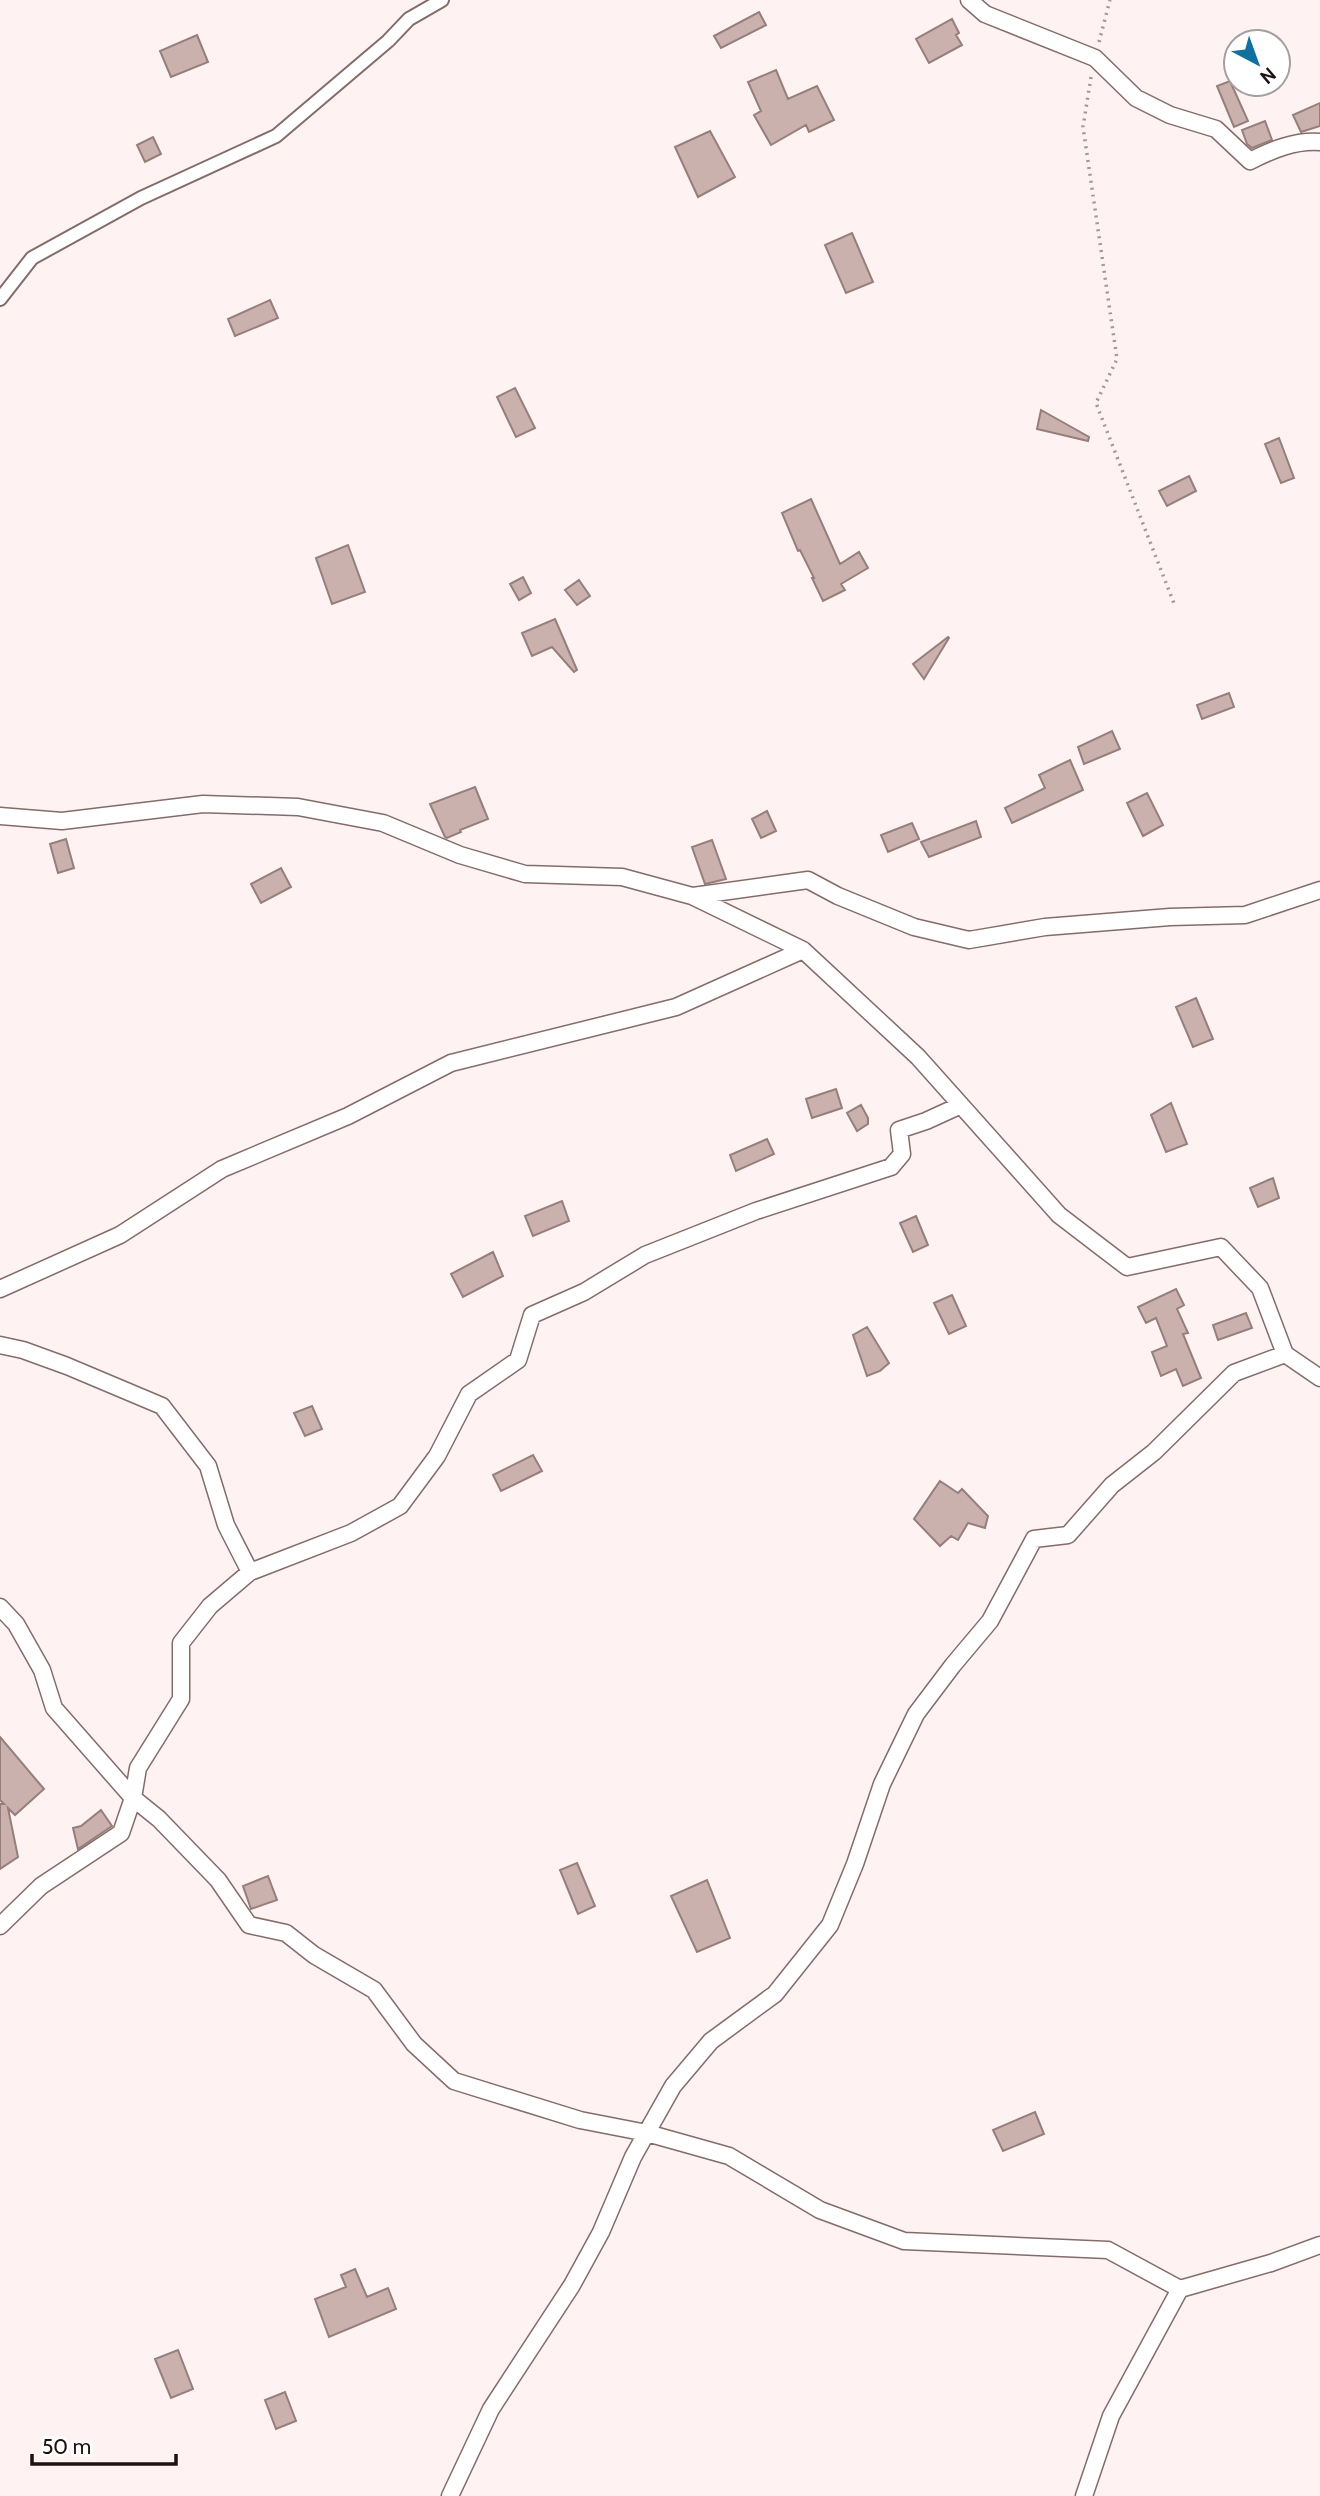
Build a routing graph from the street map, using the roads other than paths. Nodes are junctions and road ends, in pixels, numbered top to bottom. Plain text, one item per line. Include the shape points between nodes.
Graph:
1 (442, 0) edge
2 (969, 0) edge
3 (1320, 142) edge
4 (0, 299) edge
5 (0, 816) edge
6 (1320, 890) edge
7 (692, 896) junction
8 (803, 950) junction
9 (961, 1105) junction
10 (0, 1289) edge
11 (0, 1345) edge
12 (1285, 1354) junction
13 (1320, 1378) edge
14 (250, 1572) junction
15 (0, 1607) edge
16 (133, 1798) junction
17 (0, 1926) edge
18 (647, 2133) junction
19 (1320, 2245) edge
20 (1180, 2289) junction
21 (450, 2496) edge
22 (1084, 2496) edge

1 - 4 street via 409,19 276,136 141,198 32,258
2 - 3 street via 985,14 1095,58 1136,98 1170,115 1216,129 1250,161 1274,149
5 - 7 street via 62,821 203,804 298,807 383,823 460,855 525,874 622,877
6 - 7 street via 1245,915 1045,927 969,940 914,927 808,880
7 - 8 street
8 - 9 street via 918,1057
8 - 10 street via 676,1007 451,1063 348,1116 222,1169 120,1235
9 - 12 street via 1059,1215 1127,1267 1221,1247 1260,1288
9 - 14 street via 900,1130 902,1154 891,1167 756,1211 645,1255 583,1292 532,1315 518,1360 469,1394 437,1456 400,1506 351,1533
11 - 14 street via 67,1366 162,1406 208,1466 226,1525
12 - 13 street
12 - 18 street via 1234,1373 1163,1444 1112,1485 1068,1535 1034,1539 990,1621 916,1714 882,1784 830,1925 775,1994 711,2041 673,2086
14 - 16 street via 211,1606 181,1643 181,1699 138,1768
15 - 16 street via 16,1624 42,1670 54,1708
16 - 17 street via 121,1833 41,1886
16 - 18 street via 218,1880 249,1925 286,1933 374,1990 414,2044 454,2081 580,2120
18 - 20 street via 729,2156 820,2210 904,2241 1108,2250
18 - 21 street via 578,2274 491,2409
19 - 20 street
20 - 22 street via 1111,2416

